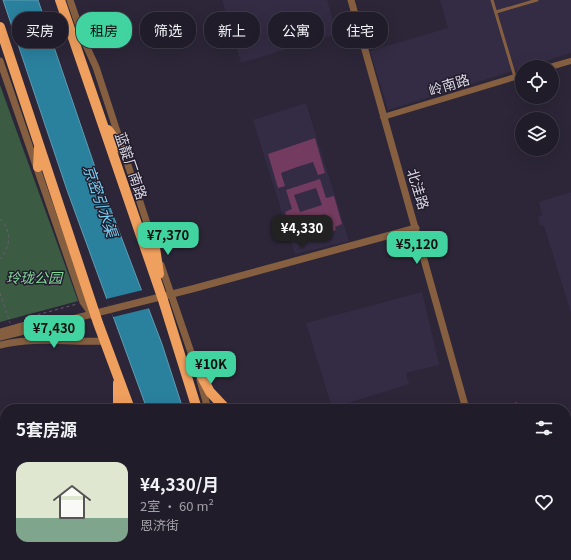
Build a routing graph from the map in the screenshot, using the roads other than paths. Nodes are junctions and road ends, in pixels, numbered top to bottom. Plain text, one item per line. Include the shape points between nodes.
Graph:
1 (60, 0) edge
2 (70, 0) edge
3 (351, 0) edge
4 (492, 0) edge
5 (537, 0) edge
6 (496, 12) junction
7 (0, 27) edge
8 (0, 61) edge
9 (571, 61) edge
10 (559, 64) edge
11 (515, 77) joint
12 (383, 117) junction
13 (101, 120) junction
14 (39, 141) junction
15 (124, 152) junction
16 (38, 167) junction
17 (416, 228) junction
18 (155, 248) junction
19 (163, 300) junction
20 (98, 323) junction
21 (47, 324) junction
22 (0, 332) edge
23 (0, 337) edge
24 (105, 341) junction
25 (0, 345) edge
26 (196, 366) junction
27 (118, 381) junction
28 (118, 404) edge
29 (128, 404) edge
30 (195, 404) edge
31 (207, 404) edge
32 (221, 404) edge
33 (465, 404) edge

1 - 13 highway, 蓝靛厂南路
2 - 15 street, 蓝靛厂南路 via 96,67
3 - 12 street, 北洼路
4 - 6 lane
5 - 6 lane
6 - 11 lane
7 - 14 highway
8 - 16 street
9 - 10 street
11 - 12 street, 岭南路
12 - 17 street, 北洼路
13 - 15 highway
13 - 19 highway, 蓝靛厂南路
14 - 16 highway
14 - 20 highway
15 - 18 street, 蓝靛厂南路
16 - 20 street via 83,302
17 - 21 street via 192,289
17 - 33 street, 北洼路
18 - 19 highway
18 - 26 street, 蓝靛厂南路
19 - 30 highway, 蓝靛厂南路
20 - 24 highway
21 - 22 street via 26,325
21 - 23 street
24 - 25 street via 34,339
24 - 27 highway
26 - 31 street, 蓝靛厂南路
26 - 32 highway via 210,392
27 - 28 highway
27 - 29 highway

